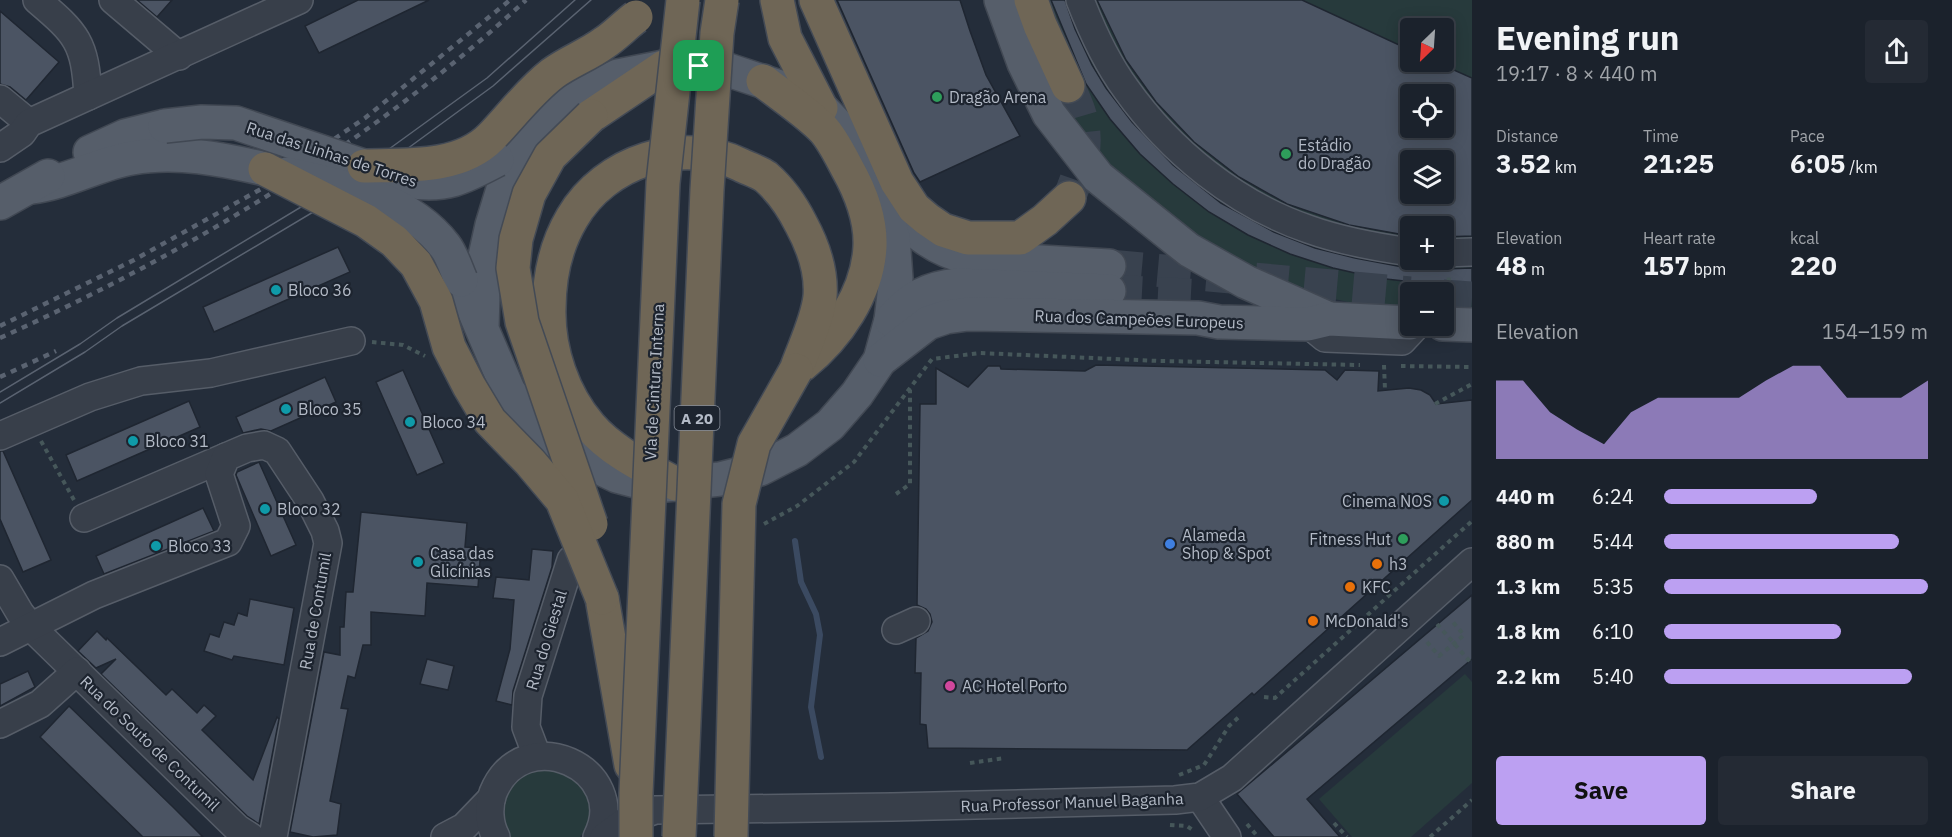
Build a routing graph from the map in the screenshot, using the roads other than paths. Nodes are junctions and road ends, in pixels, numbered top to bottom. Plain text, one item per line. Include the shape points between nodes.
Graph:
1 (37, 0) edge
2 (113, 0) edge
3 (299, 0) edge
4 (645, 0) edge
5 (683, 0) edge
6 (722, 0) edge
7 (777, 0) edge
8 (816, 0) edge
9 (1001, 0) edge
10 (1031, 0) edge
11 (1080, 0) edge
12 (241, 13) edge
13 (178, 56) junction
14 (664, 67) junction
15 (763, 81) junction
16 (1068, 86) tunnel mouth
17 (88, 96) junction
18 (0, 99) edge
19 (820, 108) junction
20 (29, 123) junction
21 (528, 138) junction
22 (165, 141) junction
23 (0, 148) edge
24 (364, 166) junction
25 (265, 169) junction
26 (882, 196) junction
27 (1069, 198) tunnel mouth
28 (0, 203) edge
29 (1020, 238) junction
30 (1400, 251) edge
31 (970, 258) junction
32 (891, 320) junction
33 (1318, 322) junction
34 (1400, 323) edge
35 (482, 328) junction
36 (1415, 336) edge
37 (351, 340) road end
38 (880, 360) junction
39 (796, 370) junction
40 (0, 436) edge
41 (226, 457) junction
42 (676, 484) junction
43 (84, 518) road end
44 (571, 560) dead end
45 (1472, 562) edge
46 (0, 579) edge
47 (602, 598) junction
48 (31, 627) junction
49 (0, 642) edge
50 (77, 671) junction
51 (0, 724) edge
52 (537, 756) junction
53 (595, 782) junction
54 (1200, 797) junction
55 (491, 799) junction
56 (658, 812) edge
57 (743, 832) edge
58 (251, 837) edge
59 (273, 837) edge
60 (445, 837) edge
61 (496, 837) edge
62 (597, 837) edge
63 (604, 837) edge
64 (636, 837) edge
65 (1227, 837) edge

1 - 17 street via 67,26 80,46 86,64
2 - 13 street
3 - 12 street
4 - 24 highway, bridge via 636,17 604,44 554,72 478,147 442,162
5 - 56 highway, Via de Cintura Interna / A 20, bridge via 663,183
6 - 56 highway, Via de Cintura Interna / A 20, bridge
7 - 19 highway via 785,38
8 - 29 highway via 897,182 914,208 943,230 968,238
9 - 33 main road via 1024,63 1049,114 1098,177 1189,250
10 - 16 highway
11 - 30 street via 1095,39 1125,88 1162,133 1205,172 1254,204 1306,229 1362,245
12 - 13 street
13 - 17 street
14 - 15 main road via 728,70
14 - 21 main road via 618,76 582,93 562,104
14 - 47 highway, bridge via 591,116 550,156 529,194 516,239 513,268 522,322 595,536
15 - 19 main road via 801,94
15 - 39 highway via 824,131 853,178 867,220 870,246 866,271 849,312 837,331
17 - 20 street
18 - 20 street
19 - 26 main road via 866,159
20 - 23 street via 22,133
21 - 24 main road, Rua das Linhas de Torres, bridge via 497,160 447,182 408,181
21 - 35 main road via 503,189 492,225 484,261
22 - 24 main road, Rua das Linhas de Torres, bridge via 202,122 236,123
22 - 25 main road, Rua das Linhas de Torres
22 - 28 main road, Rua das Linhas de Torres via 125,136 68,163
25 - 35 main road, Rua das Linhas de Torres, bridge via 371,195 409,213 446,247
25 - 47 highway, bridge via 366,221 394,241 416,264 436,301 449,347 490,421 562,500
26 - 31 main road via 913,230 948,251
26 - 32 main road via 893,237 896,278
27 - 29 highway
29 - 31 main road
31 - 32 main road via 1109,278 945,286 913,299
32 - 38 main road
33 - 34 main road, Rua dos Campeões Europeus
33 - 36 street via 1325,338 1402,341
33 - 38 main road, Rua dos Campeões Europeus via 968,314 928,323
35 - 42 main road, Rua das Linhas de Torres via 509,392 543,432 581,459 617,476 655,486
37 - 40 street via 211,373 141,381 90,397
38 - 42 main road, Rua das Linhas de Torres via 830,425 797,450 760,468 720,479
39 - 42 highway via 820,298 819,273 810,240 791,204 764,176 706,153 675,152 646,158 609,177 587,197 557,250 549,288 549,324 557,363 569,397 590,427 622,453
39 - 57 highway, bridge via 754,444 739,504
41 - 43 street, Rua de Contumil
41 - 48 street via 219,474 236,526 228,542 94,594
41 - 59 street, Rua de Contumil via 264,445 277,451 310,501 328,543
44 - 52 street, Rua do Giestal via 528,696 526,727
45 - 54 street, Rua Professor Manuel Baganha via 1232,778
46 - 48 street, Rua do Souto de Contumil
47 - 56 highway, bridge
48 - 49 street
48 - 50 street, Rua do Souto de Contumil
50 - 51 street, Rua do Souto de Contumil via 40,704
50 - 58 street, Rua do Souto de Contumil via 237,828
52 - 53 street, Rua Professor Manuel Baganha via 570,760
52 - 55 street via 507,771
53 - 56 street, Rua Professor Manuel Baganha
53 - 62 street via 603,814
54 - 56 street, Rua Professor Manuel Baganha
54 - 65 street
55 - 60 street via 464,827
55 - 61 street via 490,816
56 - 57 street via 691,826
56 - 63 street, Rua Professor Manuel Baganha via 627,820
56 - 64 highway, Via de Cintura Interna / A 20, bridge

